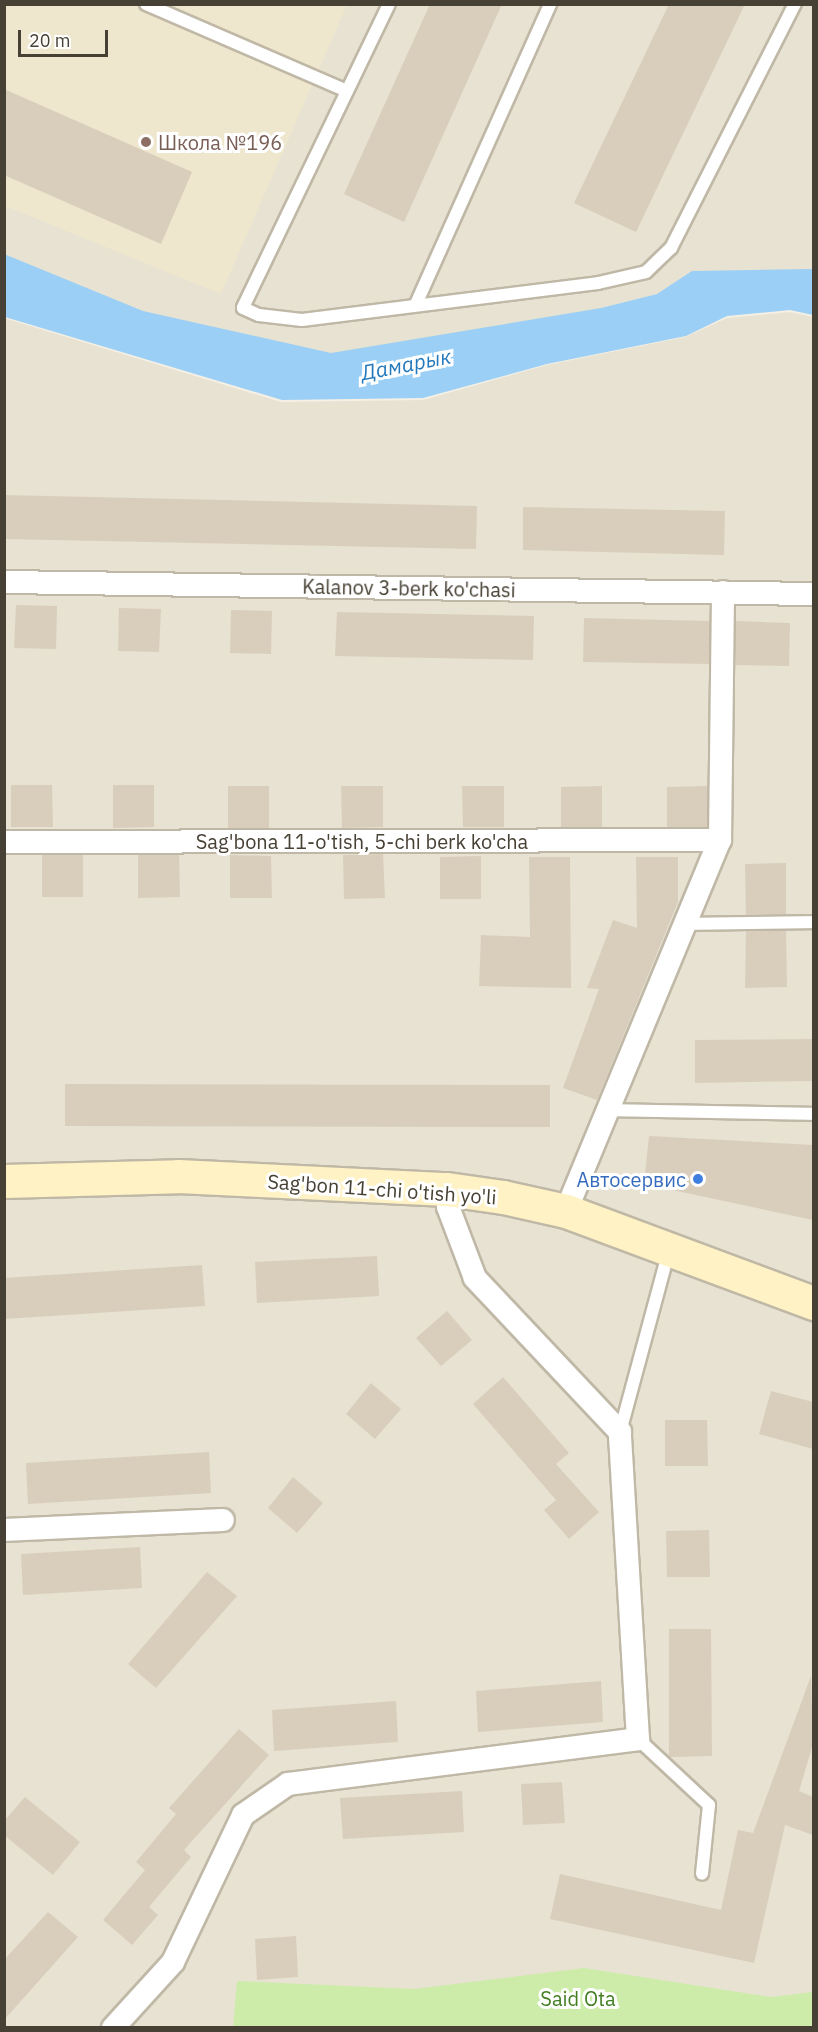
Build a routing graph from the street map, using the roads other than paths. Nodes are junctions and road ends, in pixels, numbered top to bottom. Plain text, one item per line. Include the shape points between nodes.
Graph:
1 (146, 4) edge
2 (389, 4) edge
3 (549, 4) edge
4 (795, 4) edge
5 (347, 92) junction
6 (416, 304) junction
7 (4, 582) edge
8 (723, 592) junction
9 (813, 594) edge
10 (720, 840) junction
11 (4, 842) edge
12 (813, 922) edge
13 (686, 924) junction
14 (609, 1110) junction
15 (813, 1114) edge
16 (4, 1181) edge
17 (447, 1189) junction
18 (566, 1211) junction
19 (670, 1247) junction
20 (813, 1303) edge
21 (620, 1432) junction
22 (224, 1520) dead end
23 (4, 1530) edge
24 (638, 1739) junction
25 (702, 1874) dead end
26 (113, 2028) edge

1 - 5 lane
2 - 5 lane
3 - 6 lane
4 - 6 lane via 670,248 646,272 598,283
5 - 6 lane via 243,308 259,315 302,320
7 - 8 street, Kalanov 3-berk ko'chasi
8 - 9 street, Kalanov 3-berk ko'chasi
8 - 10 street
10 - 11 street, Sag'bona 11-o'tish, 5-chi berk ko'cha
10 - 13 street
12 - 13 lane
13 - 14 street
14 - 15 lane
14 - 18 street
16 - 17 main road, Sag'bon 11-chi o'tish yo'li via 178,1176
17 - 18 main road, Sag'bon 11-chi o'tish yo'li
17 - 21 street via 448,1207 476,1278
18 - 19 main road, Sag'bon 11-chi o'tish yo'li
19 - 20 main road, Sag'bon 11-chi o'tish yo'li
19 - 21 lane
21 - 24 street
22 - 23 street
24 - 25 lane via 710,1805
24 - 26 street via 288,1784 243,1815 172,1962

